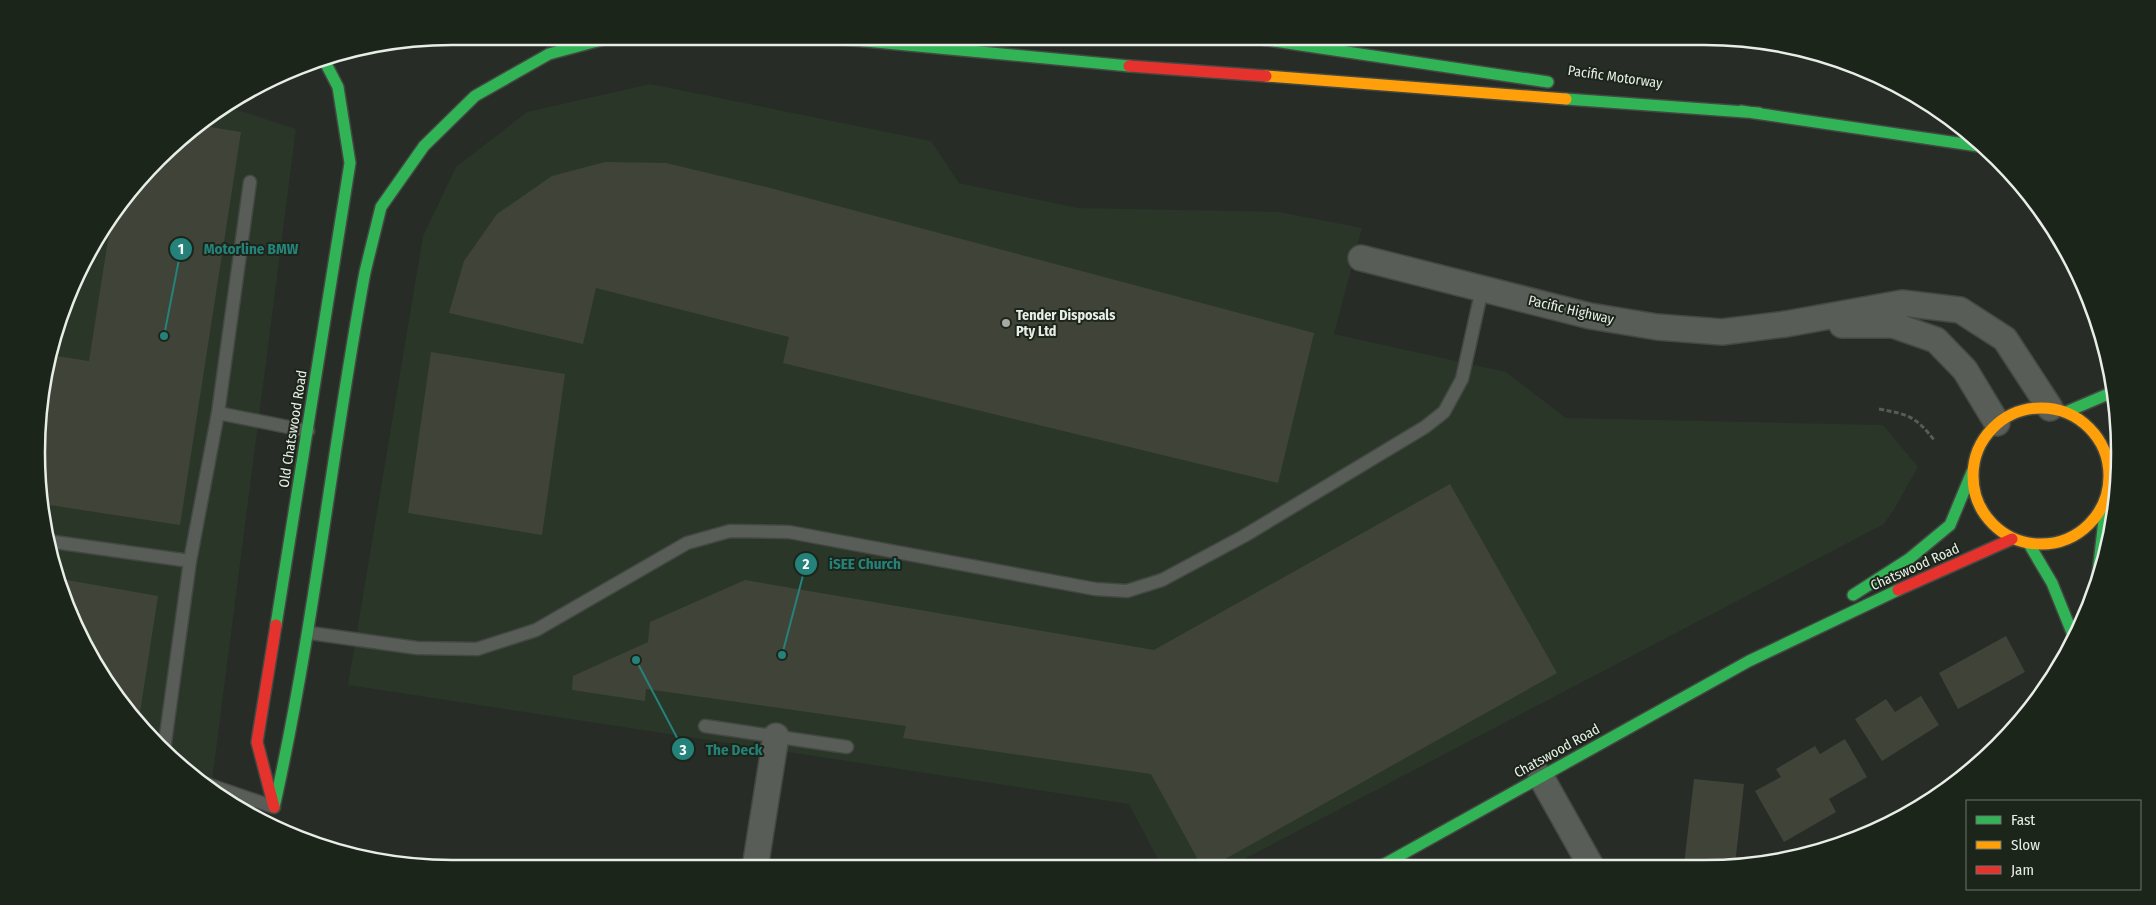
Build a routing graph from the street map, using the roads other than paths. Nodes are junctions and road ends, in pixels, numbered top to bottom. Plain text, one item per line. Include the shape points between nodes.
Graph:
1 (582, 45) edge
2 (908, 45) edge
3 (1301, 45) edge
4 (327, 65) edge
5 (1563, 84) dead end
6 (1592, 88) dead end
7 (1759, 113) junction
8 (1972, 146) edge
9 (250, 182) dead end
10 (1361, 258) dead end
11 (1482, 289) junction
12 (1786, 324) junction
13 (2107, 394) edge
14 (2058, 410) junction
15 (218, 413) junction
16 (1997, 423) junction
17 (308, 431) junction
18 (1972, 471) junction
19 (2109, 474) joint
20 (2106, 496) junction
21 (2012, 539) junction
22 (2101, 539) edge
23 (55, 542) edge
24 (2029, 544) junction
25 (190, 561) junction
26 (1845, 600) dead end
27 (1829, 610) dead end
28 (2071, 628) edge
29 (310, 633) junction
30 (1749, 661) junction
31 (705, 726) dead end
32 (776, 736) junction
33 (165, 742) edge
34 (847, 747) dead end
35 (1541, 777) junction
36 (225, 790) edge
37 (274, 807) junction
38 (272, 818) edge
39 (756, 860) edge
40 (1392, 860) edge
41 (1588, 860) edge

1 - 29 main road, Old Chatswood Road via 549,54 475,96 424,146 381,207 348,356
2 - 7 main road via 1133,66
3 - 5 main road, Pacific Motorway
4 - 17 main road, Old Chatswood Road via 338,87 350,163
6 - 7 main road, Pacific Motorway
7 - 8 main road, Pacific Motorway
9 - 15 lane
10 - 11 street, Pacific Highway
11 - 12 street, Pacific Highway via 1590,316 1657,327 1722,332
11 - 29 lane via 1462,379 1444,412 1425,427 1244,536 1162,580 1127,591 1095,590 789,532 730,531 687,543 536,630 477,649 417,648
12 - 14 street, Pacific Highway via 1902,302 1960,310 2004,339
12 - 16 street, Pacific Highway via 1893,325 1936,340 1965,370
13 - 14 main road
14 - 16 main road via 2032,408
14 - 19 main road via 2084,423 2097,437 2106,454
15 - 17 lane
15 - 25 lane
16 - 18 main road via 1976,453
17 - 37 main road, Old Chatswood Road via 257,742
18 - 21 main road via 1974,492 1981,512 1995,528
18 - 26 main road, Chatswood Road via 1950,525 1909,559
19 - 20 main road
20 - 22 main road
20 - 24 main road via 2098,514 2085,529 2049,545
21 - 24 main road
21 - 30 main road, Chatswood Road via 1939,570
23 - 25 lane
24 - 28 main road via 2052,583
25 - 33 lane
27 - 30 main road, Chatswood Road
29 - 37 main road, Old Chatswood Road via 290,744
30 - 35 main road, Chatswood Road
31 - 32 lane
32 - 34 lane
32 - 39 street
35 - 40 main road, Chatswood Road
35 - 41 street
36 - 37 lane
37 - 38 main road, Old Chatswood Road

